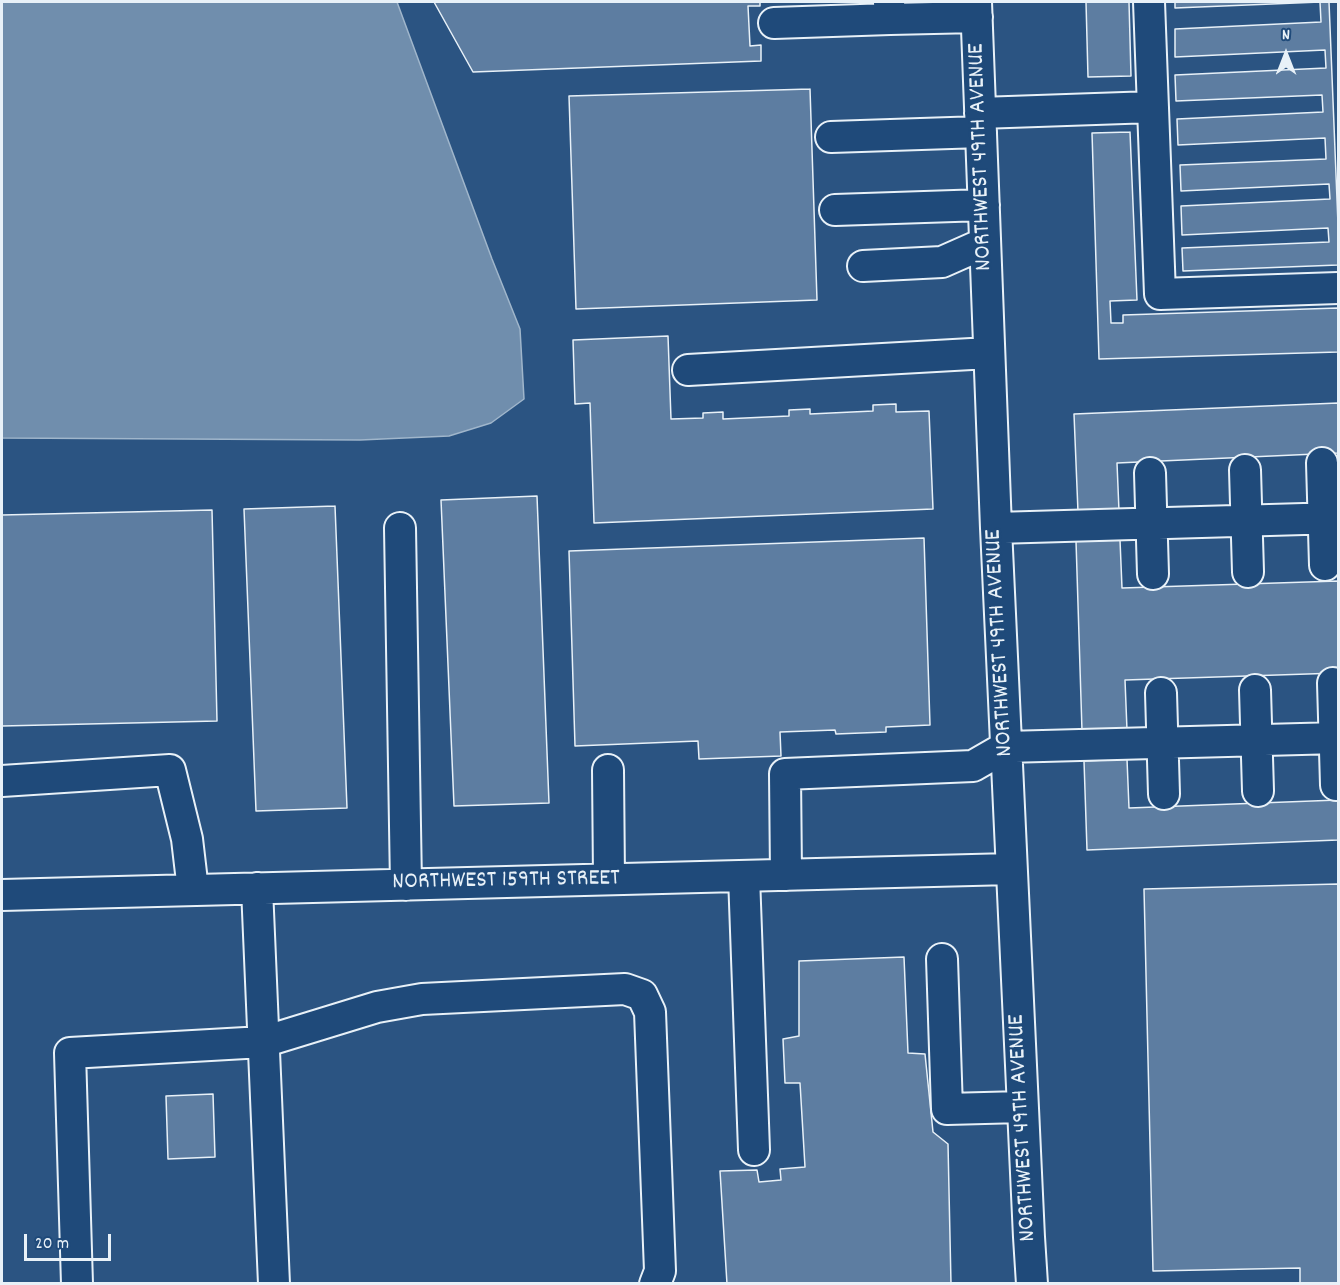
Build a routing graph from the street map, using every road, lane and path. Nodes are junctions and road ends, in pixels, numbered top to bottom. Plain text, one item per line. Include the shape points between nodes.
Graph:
1 (1149, 2) edge
2 (976, 9) edge
3 (890, 10) edge
4 (774, 23) dead end
5 (1153, 107) junction
6 (981, 123) junction
7 (831, 137) dead end
8 (984, 205) junction
9 (835, 210) dead end
10 (985, 243) junction
11 (863, 266) dead end
12 (1338, 288) edge
13 (989, 353) junction
14 (688, 370) dead end
15 (1322, 463) dead end
16 (1245, 470) dead end
17 (1150, 473) dead end
18 (1331, 518) edge
19 (1246, 520) junction
20 (1151, 523) junction
21 (400, 528) dead end
22 (996, 528) junction
23 (1325, 565) dead end
24 (1248, 572) dead end
25 (1153, 574) dead end
26 (1333, 683) dead end
27 (1256, 690) dead end
28 (1161, 693) dead end
29 (1336, 738) edge
30 (1257, 741) junction
31 (1162, 743) junction
32 (1006, 747) junction
33 (608, 770) dead end
34 (2, 781) edge
35 (1336, 785) dead end
36 (1258, 792) dead end
37 (1164, 794) dead end
38 (1011, 869) junction
39 (786, 875) junction
40 (744, 876) junction
41 (609, 879) junction
42 (406, 885) junction
43 (257, 888) junction
44 (193, 890) junction
45 (2, 895) edge
46 (942, 959) dead end
47 (264, 1042) junction
48 (1022, 1107) junction
49 (754, 1150) dead end
50 (77, 1284) edge
51 (274, 1284) edge
52 (654, 1284) edge
53 (1032, 1284) edge

1 - 5 street
2 - 3 street
2 - 6 street, NORTHWEST 49TH AVENUE
3 - 4 street
5 - 6 street
5 - 12 street via 1160,294
6 - 7 street
6 - 8 street, NORTHWEST 49TH AVENUE
8 - 9 street
8 - 10 street, NORTHWEST 49TH AVENUE
10 - 11 street via 942,262
10 - 13 street, NORTHWEST 49TH AVENUE
13 - 14 street
13 - 22 street, NORTHWEST 49TH AVENUE
15 - 18 street
16 - 19 street
17 - 20 street
18 - 19 street
18 - 23 street
19 - 20 street
19 - 24 street
20 - 22 street
20 - 25 street
21 - 42 street
22 - 32 street, NORTHWEST 49TH AVENUE
26 - 29 street
27 - 30 street
28 - 31 street
29 - 30 street
29 - 35 street
30 - 31 street
30 - 36 street
31 - 32 street
31 - 37 street
32 - 38 street, NORTHWEST 49TH AVENUE
32 - 39 street via 974,766 785,774
33 - 41 street
34 - 44 street via 170,770 187,839
38 - 39 street, NORTHWEST 159TH STREET
38 - 48 street, NORTHWEST 49TH AVENUE
39 - 40 street, NORTHWEST 159TH STREET
40 - 41 street, NORTHWEST 159TH STREET
40 - 49 street
41 - 42 street, NORTHWEST 159TH STREET
42 - 43 street, NORTHWEST 159TH STREET
43 - 44 street, NORTHWEST 159TH STREET
43 - 47 street
44 - 45 street, NORTHWEST 159TH STREET
46 - 48 street via 947,1109
47 - 50 street via 70,1053
47 - 51 street
47 - 52 street via 377,1007 422,999 626,989 642,994 650,1012 660,1271
48 - 53 street, NORTHWEST 49TH AVENUE

